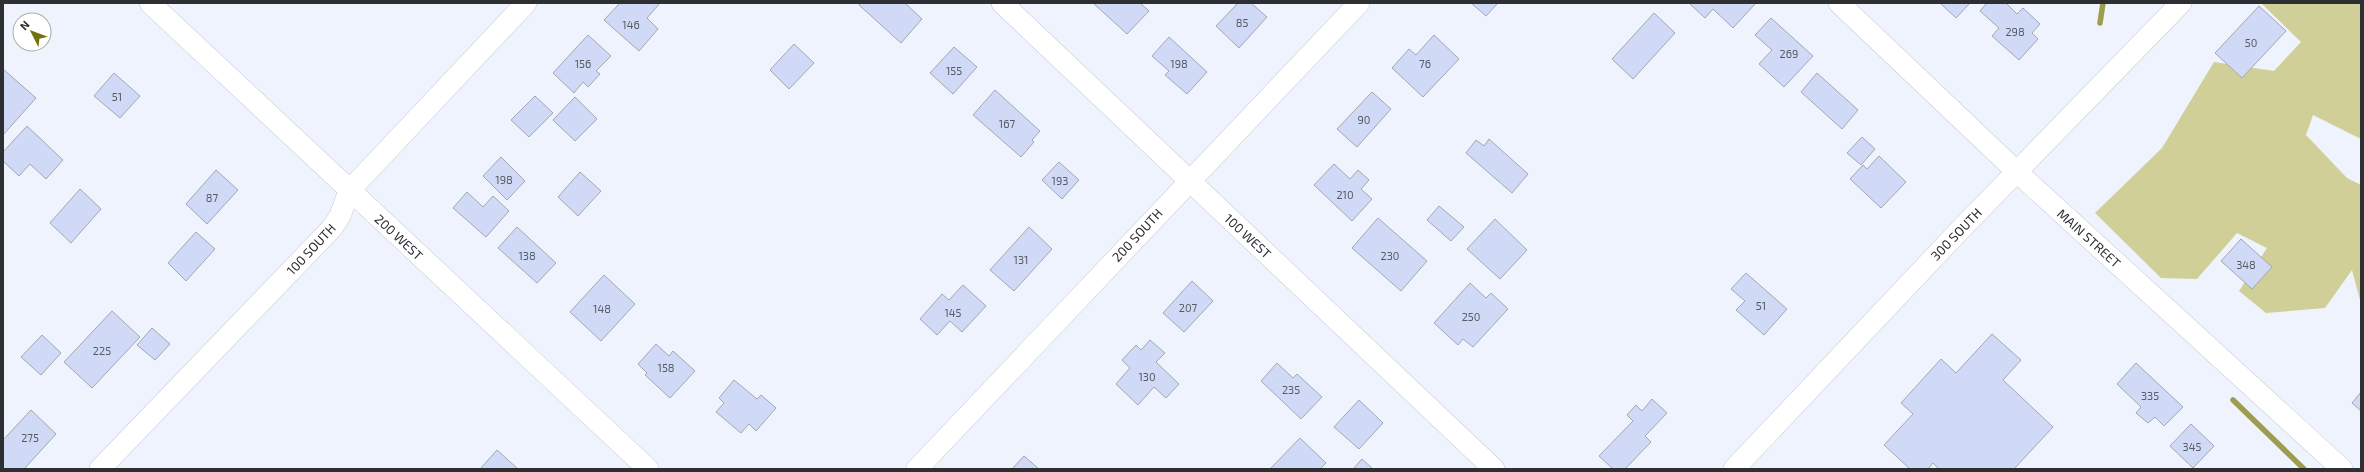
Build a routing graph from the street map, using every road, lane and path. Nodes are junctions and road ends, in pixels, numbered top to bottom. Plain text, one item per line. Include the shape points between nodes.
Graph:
1 (150, 3) edge
2 (526, 3) edge
3 (1002, 3) edge
4 (1359, 3) edge
5 (1839, 3) edge
6 (2181, 3) edge
7 (2016, 171) junction
8 (1189, 180) junction
9 (349, 191) junction
10 (100, 469) edge
11 (648, 469) edge
12 (917, 469) edge
13 (1494, 469) edge
14 (1734, 469) edge
15 (2342, 469) edge

1 - 9 street, 200 WEST
2 - 9 street, 100 SOUTH
3 - 8 street, 100 WEST
4 - 8 street, 200 SOUTH
5 - 7 street, MAIN STREET
6 - 7 street, 300 SOUTH
7 - 14 street, 300 SOUTH
7 - 15 street, MAIN STREET
8 - 12 street, 200 SOUTH
8 - 13 street, 100 WEST
9 - 10 street, 100 SOUTH via 340,216 332,228
9 - 11 street, 200 WEST

